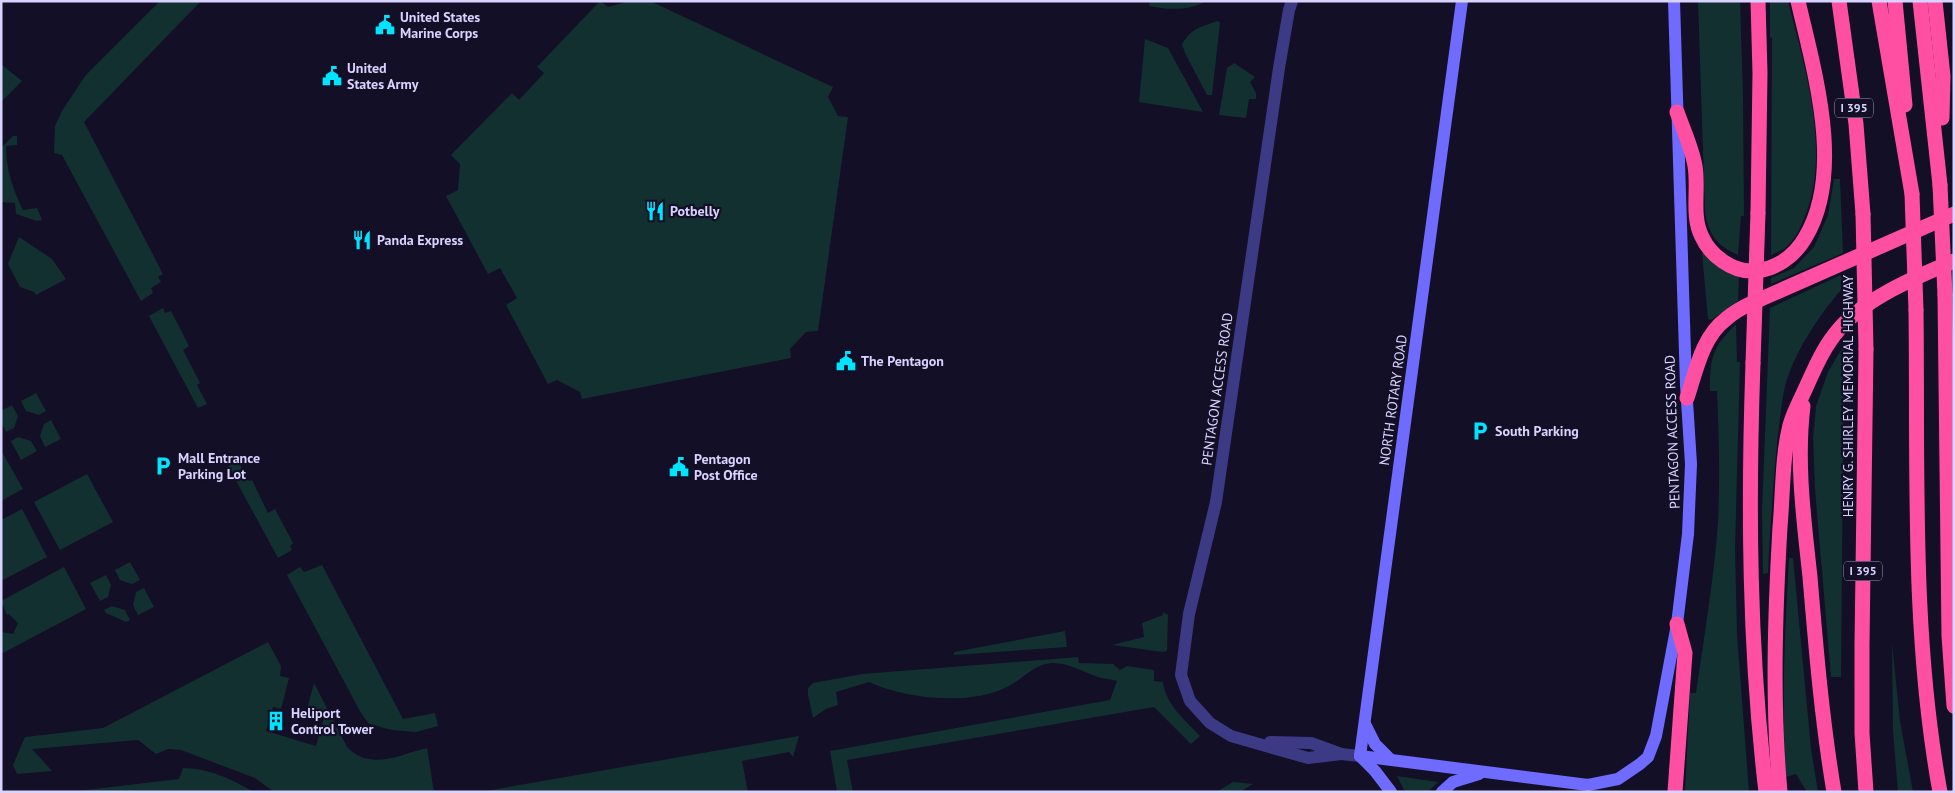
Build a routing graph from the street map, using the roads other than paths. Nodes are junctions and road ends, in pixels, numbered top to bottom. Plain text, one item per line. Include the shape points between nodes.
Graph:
1 (1292, 1) edge
2 (1462, 1) edge
3 (1674, 1) edge
4 (1758, 1) edge
5 (1798, 1) edge
6 (1840, 1) edge
7 (1878, 1) edge
8 (1895, 1) edge
9 (1920, 1) edge
10 (1934, 1) edge
11 (1677, 112) junction
12 (1940, 185) junction
13 (1912, 194) junction
14 (1954, 214) edge
15 (1954, 261) edge
16 (1808, 383) junction
17 (1687, 398) junction
18 (1677, 624) junction
19 (1954, 706) edge
20 (1365, 724) junction
21 (1360, 756) junction
22 (1390, 759) junction
23 (1496, 773) junction
24 (1391, 792) edge
25 (1442, 792) edge
26 (1675, 792) edge
27 (1766, 792) edge
28 (1780, 792) edge
29 (1834, 792) edge
30 (1866, 792) edge
31 (1940, 792) edge

1 - 21 street, PENTAGON ACCESS ROAD via 1279,68 1216,502 1190,609 1181,675 1190,701 1210,724 1231,736 1254,742 1311,742 1341,754
2 - 20 street, NORTH ROTARY ROAD
3 - 11 street, PENTAGON ACCESS ROAD
4 - 27 highway, bridge via 1758,213 1749,486 1751,600
5 - 11 highway via 1818,95 1824,163 1815,217 1802,244 1785,261 1766,269 1740,270 1709,249 1698,227 1695,166
6 - 30 highway, HENRY G. SHIRLEY MEMORIAL HIGHWAY / I 395, bridge via 1856,124 1863,214 1866,349 1862,733
7 - 13 highway
8 - 13 highway
9 - 12 highway
10 - 12 highway via 1943,76
11 - 17 street, PENTAGON ACCESS ROAD
12 - 19 highway, bridge via 1945,295 1949,636
13 - 31 highway, bridge via 1921,636 1928,718
14 - 17 highway via 1752,302 1726,318 1706,343
15 - 16 highway via 1896,288 1850,318 1822,352
16 - 28 highway via 1787,437 1784,473 1775,644
16 - 29 highway via 1802,417 1802,486 1816,652
17 - 18 street, PENTAGON ACCESS ROAD via 1691,488
18 - 23 street, PENTAGON ACCESS ROAD via 1656,736 1648,757 1640,764 1618,779 1588,785
18 - 26 highway via 1685,653
20 - 21 street, NORTH ROTARY ROAD
20 - 22 street via 1375,744
21 - 22 street, PENTAGON ACCESS ROAD
21 - 24 street
22 - 23 street, PENTAGON ACCESS ROAD
23 - 25 street, PENTAGON ACCESS ROAD via 1462,778

